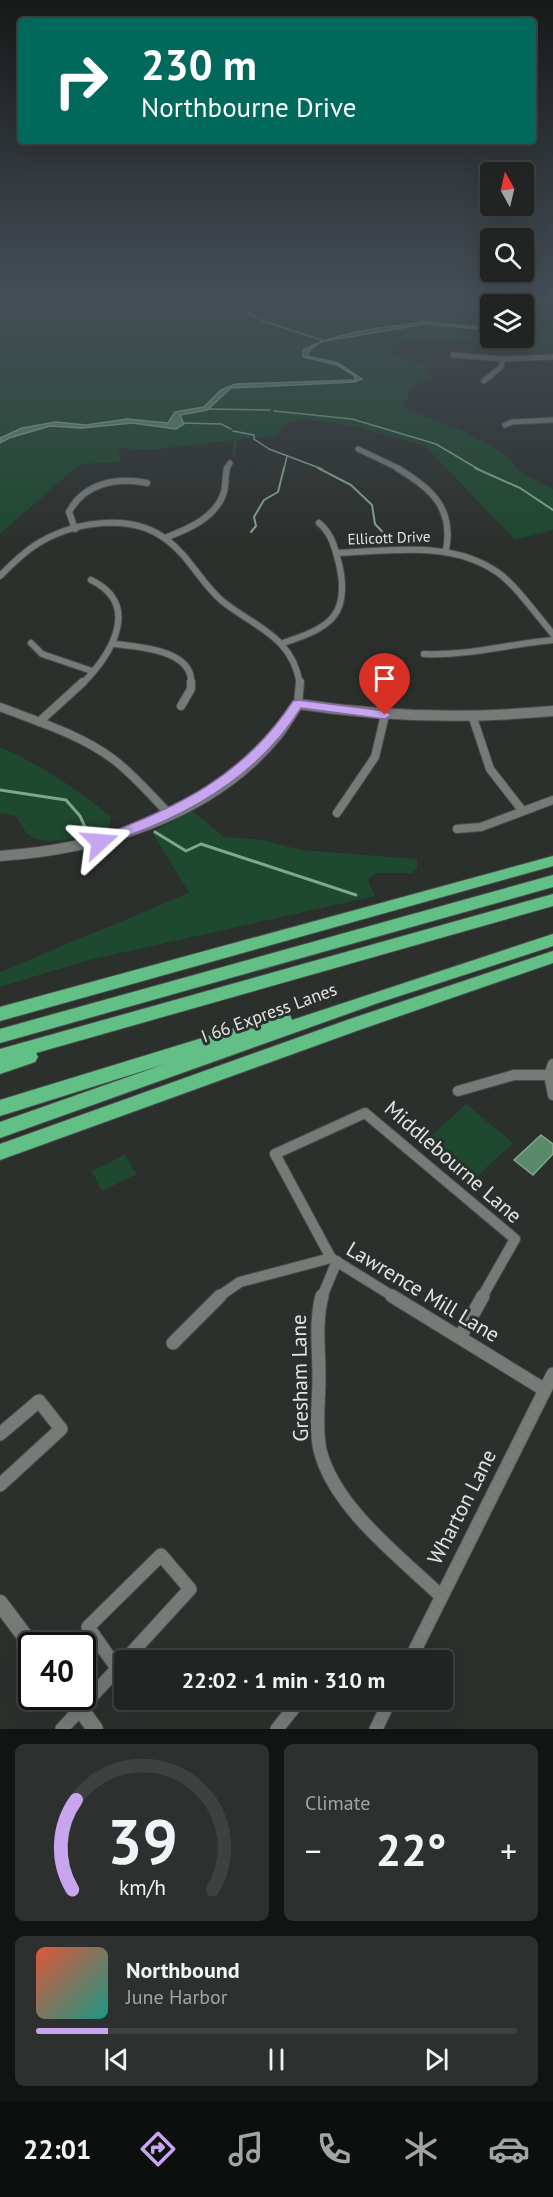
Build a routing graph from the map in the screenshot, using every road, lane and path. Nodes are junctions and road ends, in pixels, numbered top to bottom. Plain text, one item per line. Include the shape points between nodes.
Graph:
1 (553, 420) edge
2 (505, 425) dead end
3 (358, 449) dead end
4 (230, 463) dead end
5 (147, 483) dead end
6 (320, 523) dead end
7 (75, 529) junction
8 (165, 538) junction
9 (446, 550) junction
10 (336, 553) junction
11 (0, 576) edge
12 (91, 580) dead end
13 (553, 634) edge
14 (553, 640) edge
15 (31, 642) dead end
16 (283, 643) junction
17 (115, 644) junction
18 (424, 654) dead end
19 (92, 671) junction
20 (298, 704) junction
21 (181, 706) dead end
22 (0, 707) edge
23 (553, 711) edge
24 (385, 715) junction
25 (474, 718) junction
26 (39, 722) junction
27 (553, 800) edge
28 (522, 810) junction
29 (337, 813) dead end
30 (169, 814) junction
31 (456, 829) dead end
32 (0, 855) edge
33 (553, 861) edge
34 (553, 881) edge
35 (553, 900) edge
36 (553, 940) edge
37 (286, 956) junction
38 (553, 957) edge
39 (406, 987) junction
40 (199, 999) junction
41 (0, 1014) edge
42 (0, 1036) edge
43 (0, 1047) edge
44 (0, 1056) edge
45 (553, 1064) edge
46 (0, 1067) edge
47 (549, 1075) junction
48 (458, 1091) dead end
49 (553, 1095) edge
50 (0, 1108) edge
51 (0, 1130) edge
52 (6, 1150) edge
53 (334, 1259) junction
54 (460, 1337) junction
55 (174, 1343) dead end
56 (553, 1374) edge
57 (545, 1390) junction
58 (0, 1434) edge
59 (0, 1485) edge
60 (441, 1596) junction
61 (0, 1603) edge
62 (22, 1632) edge
63 (415, 1650) edge
64 (117, 1668) joint
65 (114, 1670) edge
66 (96, 1685) edge
67 (72, 1710) edge
68 (82, 1710) edge
69 (292, 1710) edge
70 (385, 1710) edge
71 (62, 1729) edge
72 (95, 1729) edge
73 (277, 1729) edge
74 (376, 1729) edge

1 - 2 street
3 - 9 street via 402,469 437,502 448,520
4 - 8 street via 225,470 225,489 216,507 196,524
5 - 7 street via 114,482 83,494 69,512
6 - 10 street via 330,532
7 - 8 street via 127,525
7 - 11 street via 42,541
8 - 16 street via 213,592
9 - 10 street, Ellicott Drive
9 - 13 street, Ellicott Drive via 495,569
10 - 16 street via 344,587 340,608 320,628
12 - 17 street via 106,587 115,603 119,621
14 - 18 street via 452,655
15 - 19 street via 42,654
16 - 20 street via 299,675
17 - 19 street
17 - 21 street via 160,650 181,660 189,670 191,690
19 - 26 street
20 - 24 street
20 - 30 street via 279,732 248,763 209,792
22 - 26 street
23 - 25 street
24 - 25 street
24 - 29 street via 377,757
25 - 28 street via 490,769
26 - 30 street via 106,754
27 - 28 street
28 - 31 street via 481,827
30 - 32 street via 85,846
33 - 41 highway
34 - 37 highway
35 - 40 highway, I 66 Express Lanes
36 - 39 highway, I 66 Express Lanes
37 - 42 highway
37 - 43 highway via 190,992
38 - 52 highway
39 - 50 highway via 223,1038
39 - 51 highway, I 66 Express Lanes
40 - 44 highway, I 66 Express Lanes
40 - 46 highway
45 - 47 street
47 - 48 street via 514,1075
47 - 49 street
53 - 54 street, Lawrence Mill Lane
53 - 54 street, Middlebourne Lane via 275,1154 365,1113 515,1239
53 - 55 street, Lawrence Mill Lane via 240,1282 214,1300
53 - 60 street, Gresham Lane via 318,1306 320,1450 327,1473 350,1506
54 - 57 street, Lawrence Mill Lane
56 - 57 street, Wharton Lane
57 - 60 street, Wharton Lane
58 - 59 street via 39,1401 61,1429
60 - 63 street, Wharton Lane
61 - 62 street
64 - 64 street via 190,1589 161,1555 88,1628
65 - 66 street
67 - 71 street
68 - 72 street
69 - 73 street
70 - 74 street

